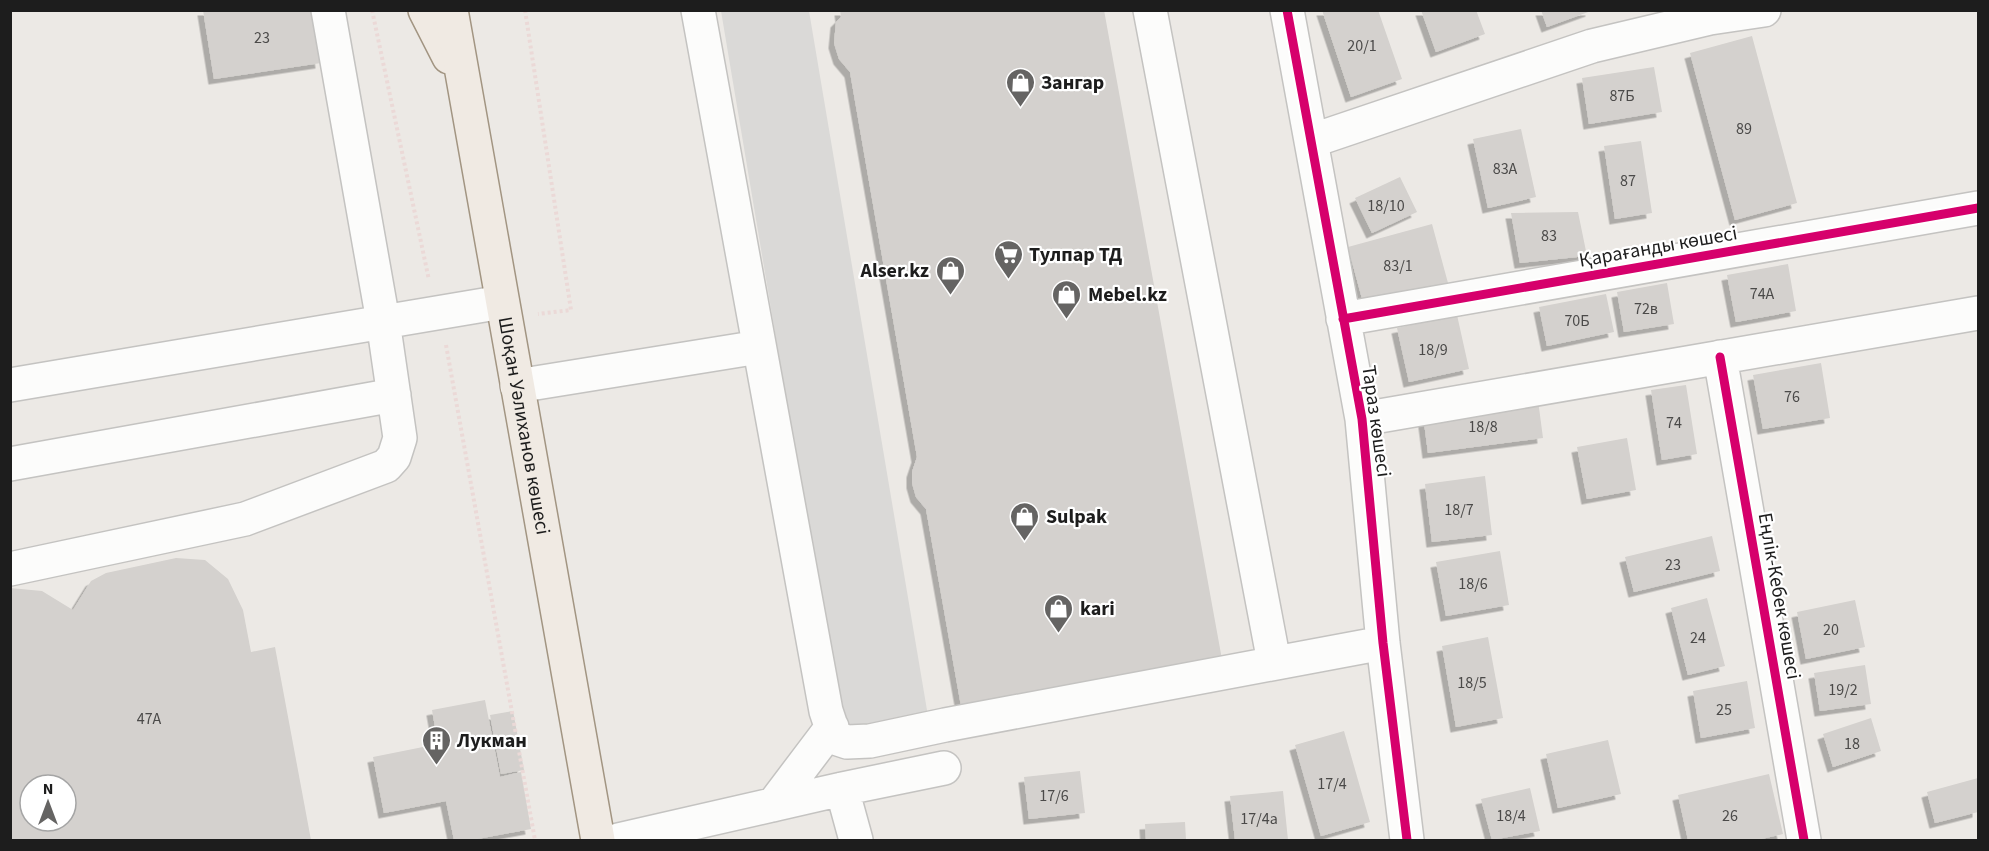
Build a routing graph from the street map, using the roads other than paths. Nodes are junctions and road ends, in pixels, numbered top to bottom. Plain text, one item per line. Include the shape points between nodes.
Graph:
1 (328, 10) edge
2 (424, 10) edge
3 (451, 10) edge
4 (698, 10) edge
5 (1150, 10) edge
6 (1287, 10) edge
7 (1764, 10) edge
8 (464, 87) junction
9 (1311, 141) junction
10 (1978, 208) edge
11 (502, 302) junction
12 (1978, 313) edge
13 (1343, 319) junction
14 (383, 321) junction
15 (759, 347) junction
16 (1720, 357) junction
17 (10, 385) edge
18 (517, 386) junction
19 (394, 395) junction
20 (1362, 419) junction
21 (10, 464) edge
22 (10, 569) edge
23 (1383, 643) junction
24 (1274, 662) junction
25 (832, 727) junction
26 (944, 768) dead end
27 (842, 789) junction
28 (773, 805) junction
29 (598, 840) edge
30 (618, 840) edge
31 (856, 840) edge
32 (1407, 840) edge
33 (1804, 840) edge

1 - 14 street
2 - 8 main road
3 - 8 main road, Шоқан Уәлиханов көшесі
4 - 15 street
5 - 24 street
6 - 9 street, Тараз көшесі
7 - 9 street via 1710,18 1592,46
8 - 11 main road, Шоқан Уәлиханов көшесі
9 - 13 street, Тараз көшесі
10 - 13 street, Қарағанды көшесі
11 - 14 street
11 - 18 main road, Шоқан Уәлиханов көшесі
12 - 16 street
13 - 20 street, Тараз көшесі
14 - 17 street
14 - 19 street
15 - 18 street
15 - 25 street
16 - 20 street
16 - 33 street, Еңлік-Кебек көшесі
18 - 29 main road, Шоқан Уәлиханов көшесі
19 - 21 street
19 - 22 street via 400,438 394,457 386,466 245,519
20 - 23 street, Тараз көшесі
23 - 24 street
23 - 32 street, Тараз көшесі
24 - 25 street via 870,741 835,738
25 - 28 street
26 - 27 street
27 - 28 street
27 - 31 street
28 - 30 street

